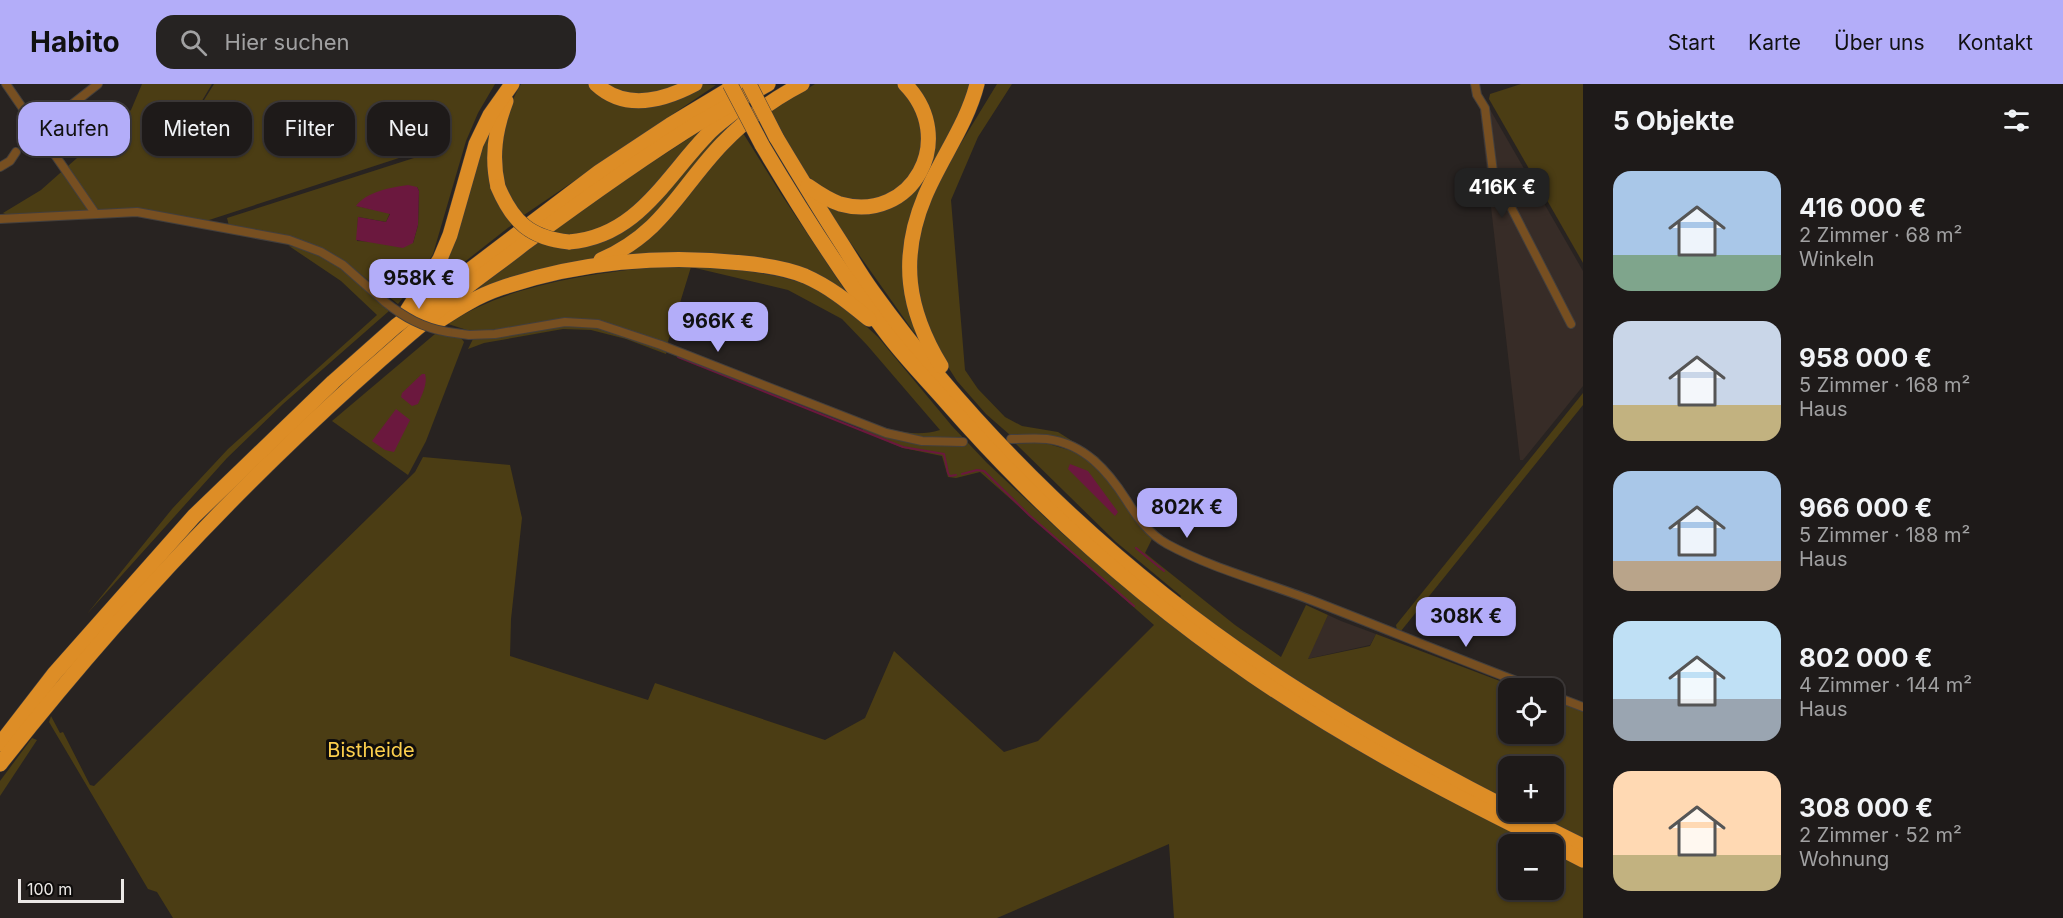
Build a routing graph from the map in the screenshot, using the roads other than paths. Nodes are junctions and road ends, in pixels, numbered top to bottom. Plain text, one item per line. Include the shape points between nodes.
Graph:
1 (6, 84) edge
2 (512, 84) edge
3 (596, 84) edge
4 (695, 84) edge
5 (730, 84) edge
6 (738, 84) edge
7 (749, 84) edge
8 (802, 84) edge
9 (905, 84) edge
10 (977, 84) edge
11 (990, 84) edge
12 (1475, 84) edge
13 (767, 85) edge
14 (93, 86) edge
15 (710, 100) junction
16 (75, 102) edge
17 (951, 148) junction
18 (16, 152) dead end
19 (0, 167) edge
20 (803, 182) junction
21 (95, 213) junction
22 (0, 219) edge
23 (564, 272) junction
24 (1571, 324) dead end
25 (396, 326) junction
26 (885, 332) junction
27 (388, 353) junction
28 (987, 430) junction
29 (1011, 439) dead end
30 (963, 442) dead end
31 (1510, 678) edge
32 (1564, 700) edge
33 (1583, 707) edge
34 (0, 744) edge
35 (0, 764) edge
36 (1498, 803) edge
37 (1534, 822) edge
38 (1532, 834) edge
39 (1583, 846) edge
40 (1564, 850) edge
41 (1583, 860) edge

1 - 21 street
2 - 13 highway, bridge via 496,133 494,168 498,187 506,205 526,228 542,237 569,242 606,234 632,217 705,136
2 - 25 highway via 476,144 441,259
3 - 4 highway via 617,97 642,101 663,98
5 - 15 highway
5 - 26 highway, bridge via 809,223
6 - 15 highway
7 - 20 highway, bridge
8 - 23 highway via 739,128 638,240 622,251
9 - 20 highway via 924,111 929,136 924,166 903,192 874,205 859,206 829,200
10 - 17 highway
11 - 17 highway
12 - 24 street via 1485,108 1493,172
13 - 27 highway via 700,122 625,172 465,288
14 - 16 street
15 - 25 highway via 599,172
17 - 28 highway via 918,216 912,236 909,280 919,324 929,347
18 - 19 street
20 - 28 highway via 871,290
21 - 22 street
21 - 30 street, bridge via 138,212 289,240 343,265 385,302 423,326 469,335 565,322 598,324 886,433 922,441
23 - 26 highway via 658,259 723,261 782,269 803,275 842,296
23 - 27 highway via 500,288 472,300
25 - 34 highway via 194,516 54,674
26 - 38 highway via 986,447 1042,503 1188,628 1253,676 1332,726
27 - 35 highway via 255,476 183,551 67,680
28 - 36 highway via 1046,490 1137,572 1216,634 1339,715
29 - 31 street via 1048,439 1086,454 1113,478 1138,518 1164,543
32 - 33 street
37 - 39 highway
40 - 41 highway

